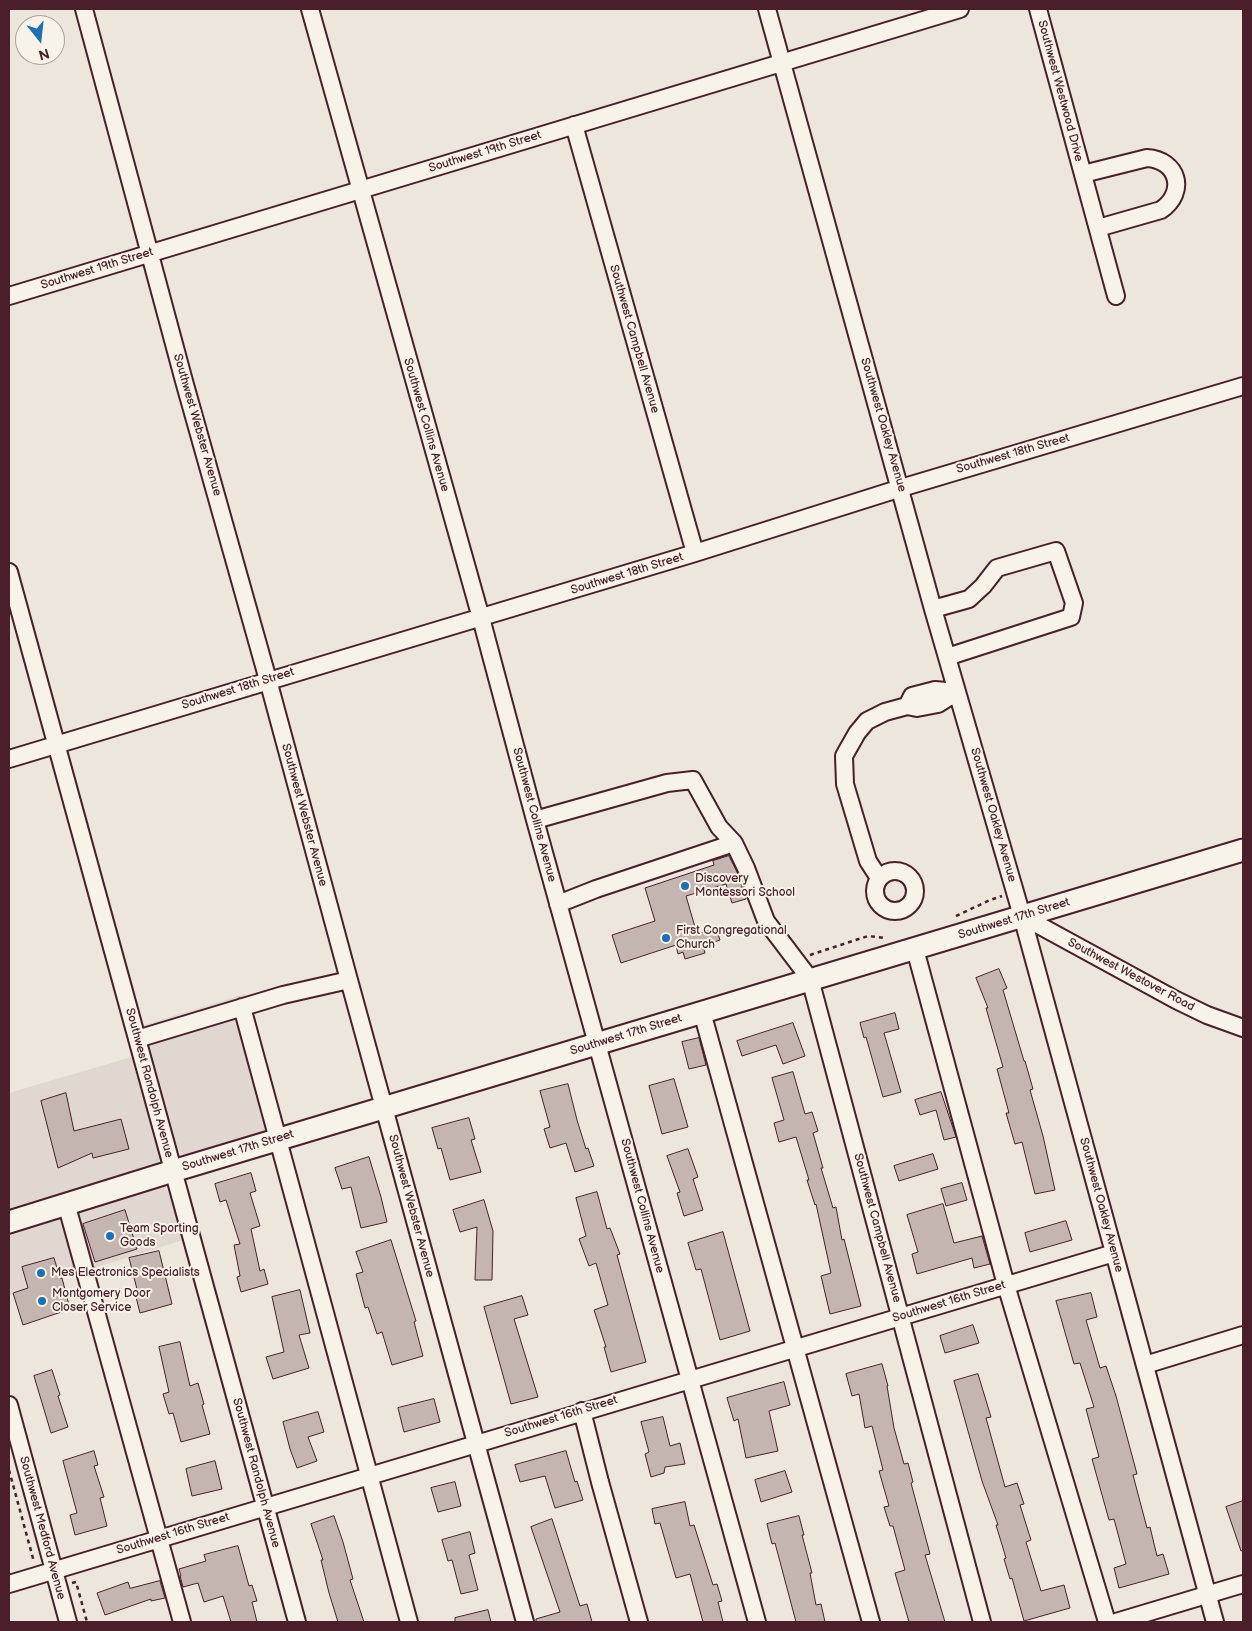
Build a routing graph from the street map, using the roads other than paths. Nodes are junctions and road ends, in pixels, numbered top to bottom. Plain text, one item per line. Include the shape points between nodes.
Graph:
1 (84, 9) edge
2 (310, 9) edge
3 (767, 9) edge
4 (960, 9) edge
5 (1038, 9) edge
6 (782, 63) junction
7 (574, 125) junction
8 (1083, 174) junction
9 (360, 190) junction
10 (1098, 228) junction
11 (150, 254) junction
12 (9, 296) edge
13 (1116, 296) dead end
14 (1243, 386) edge
15 (901, 488) junction
16 (695, 553) junction
17 (9, 572) edge
18 (933, 609) junction
19 (481, 618) junction
20 (947, 657) junction
21 (268, 680) junction
22 (957, 692) junction
23 (56, 745) junction
24 (9, 759) edge
25 (535, 820) junction
26 (734, 843) junction
27 (1243, 850) edge
28 (879, 878) dead end
29 (558, 904) junction
30 (1022, 916) junction
31 (915, 949) junction
32 (810, 979) junction
33 (349, 980) junction
34 (242, 1007) junction
35 (702, 1012) junction
36 (1243, 1028) edge
37 (137, 1039) junction
38 (597, 1044) junction
39 (384, 1108) junction
40 (278, 1139) junction
41 (172, 1171) junction
42 (66, 1204) junction
43 (9, 1222) edge
44 (1114, 1253) junction
45 (1006, 1285) junction
46 (901, 1317) junction
47 (1243, 1335) edge
48 (796, 1349) junction
49 (1145, 1365) junction
50 (690, 1379) junction
51 (9, 1405) edge
52 (582, 1411) junction
53 (475, 1443) junction
54 (368, 1475) junction
55 (265, 1506) junction
56 (158, 1538) junction
57 (54, 1571) junction
58 (9, 1584) edge
59 (1243, 1584) edge
60 (1208, 1595) junction
61 (68, 1622) edge
62 (182, 1622) edge
63 (296, 1622) edge
64 (409, 1622) edge
65 (525, 1622) edge
66 (639, 1622) edge
67 (757, 1622) edge
68 (871, 1622) edge
69 (982, 1622) edge
70 (1107, 1622) edge
71 (1116, 1622) edge
72 (1215, 1622) edge

1 - 11 street, Southwest Webster Avenue
2 - 9 street, Southwest Collins Avenue
3 - 6 street, Southwest Oakley Avenue
4 - 6 street, Southwest 19th Street
5 - 8 street, Southwest Westwood Drive
6 - 7 street, Southwest 19th Street
6 - 15 street, Southwest Oakley Avenue
7 - 9 street, Southwest 19th Street
7 - 16 street, Southwest Campbell Avenue
8 - 10 street, Southwest Westwood Drive
8 - 10 street, Southwest Westwood Drive via 1147,158 1163,161 1174,174 1176,190 1168,205 1161,210
9 - 11 street, Southwest 19th Street
9 - 19 street, Southwest Collins Avenue
10 - 13 street
11 - 12 street, Southwest 19th Street
11 - 21 street, Southwest Webster Avenue
14 - 15 street, Southwest 18th Street
15 - 16 street, Southwest 18th Street
15 - 18 street, Southwest Oakley Avenue
16 - 19 street, Southwest 18th Street
17 - 23 street, Southwest Randolph Avenue
18 - 20 street, Southwest Oakley Avenue
18 - 20 street via 969,599 997,568 1056,551 1074,603 1071,617
19 - 21 street, Southwest 18th Street
19 - 25 street, Southwest Collins Avenue
20 - 22 street, Southwest Oakley Avenue
21 - 23 street, Southwest 18th Street
21 - 33 street, Southwest Webster Avenue
22 - 28 street via 935,690 912,696 907,706 867,721 844,756 845,784 868,861
22 - 30 street, Southwest Oakley Avenue
23 - 24 street, Southwest 18th Street
23 - 37 street, Southwest Randolph Avenue
25 - 26 street via 667,783 693,780 719,827
25 - 29 street, Southwest Collins Avenue
26 - 29 street
26 - 32 street via 766,921
27 - 30 main road, Southwest 17th Street
29 - 38 street, Southwest Collins Avenue
30 - 31 main road, Southwest 17th Street
30 - 36 street, Southwest Westover Road via 1176,1000
30 - 44 street, Southwest Oakley Avenue
31 - 32 main road, Southwest 17th Street
31 - 45 street
32 - 35 main road, Southwest 17th Street
32 - 46 street, Southwest Campbell Avenue
33 - 34 street
33 - 39 street, Southwest Webster Avenue
34 - 37 street
34 - 40 street
35 - 38 main road, Southwest 17th Street
35 - 48 street
37 - 41 street, Southwest Randolph Avenue
38 - 39 main road, Southwest 17th Street
38 - 50 street, Southwest Collins Avenue
39 - 40 main road, Southwest 17th Street
39 - 53 street, Southwest Webster Avenue
40 - 41 main road, Southwest 17th Street
40 - 54 street
41 - 42 main road, Southwest 17th Street
41 - 55 street, Southwest Randolph Avenue
42 - 43 main road, Southwest 17th Street
42 - 56 street
44 - 45 street, Southwest 16th Street
44 - 49 street, Southwest Oakley Avenue
45 - 46 street, Southwest 16th Street
45 - 70 street
46 - 48 street, Southwest 16th Street
46 - 69 street, Southwest Campbell Avenue
47 - 49 street
48 - 50 street, Southwest 16th Street
48 - 68 street
49 - 60 street, Southwest Oakley Avenue
50 - 52 street, Southwest 16th Street
50 - 67 street, Southwest Collins Avenue
51 - 57 street, Southwest Medford Avenue
52 - 53 street, Southwest 16th Street
52 - 66 street
53 - 54 street, Southwest 16th Street
53 - 65 street, Southwest Webster Avenue
54 - 55 street, Southwest 16th Street
54 - 64 street
55 - 56 street, Southwest 16th Street
55 - 63 street, Southwest Randolph Avenue
56 - 57 street, Southwest 16th Street
56 - 62 street
57 - 58 street, Southwest 16th Street
57 - 61 street, Southwest Medford Avenue
59 - 60 street
60 - 71 street
60 - 72 street, Southwest Oakley Avenue

